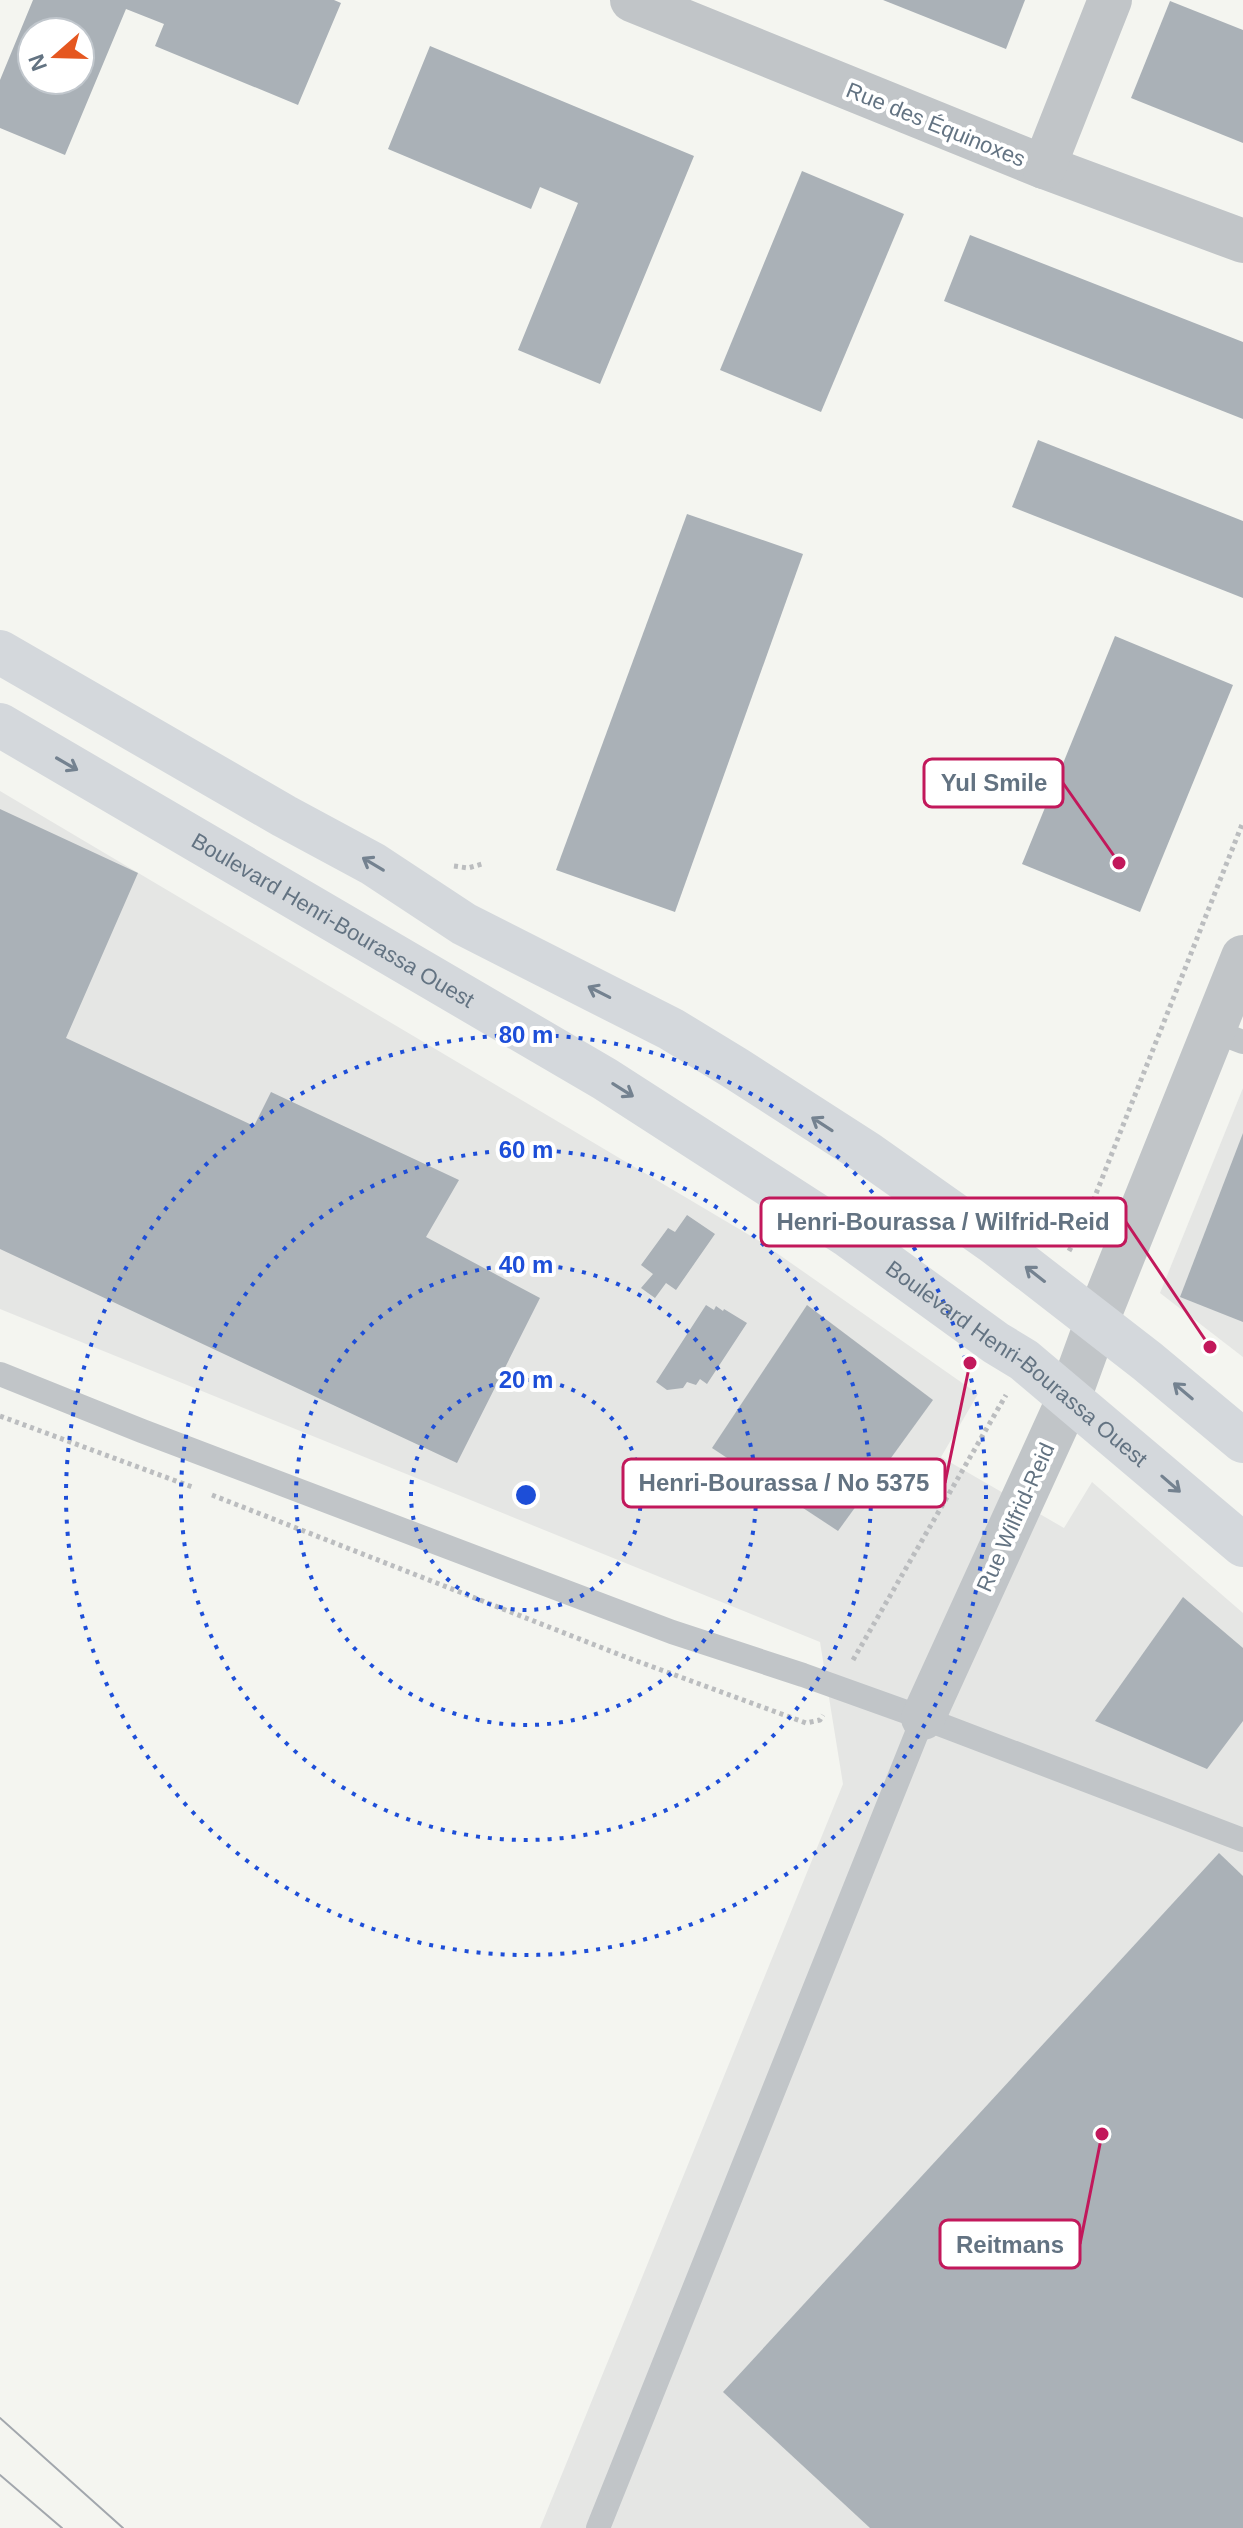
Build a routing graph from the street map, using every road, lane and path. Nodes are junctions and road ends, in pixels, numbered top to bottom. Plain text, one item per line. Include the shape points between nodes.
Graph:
1 (632, 0) edge
2 (1110, 0) edge
3 (1044, 167) junction
4 (1243, 241) edge
5 (0, 652) edge
6 (0, 725) edge
7 (1243, 822) edge
8 (1243, 957) edge
9 (1228, 1036) edge
10 (1073, 1242) dead end
11 (1097, 1321) junction
12 (0, 1374) edge
13 (1008, 1390) dead end
14 (1069, 1398) junction
15 (0, 1416) edge
16 (1243, 1441) edge
17 (1243, 1545) edge
18 (852, 1662) dead end
19 (923, 1718) junction
20 (806, 1723) dead end
21 (1243, 1840) edge
22 (598, 2528) edge

1 - 3 street, Rue des Équinoxes
2 - 3 street
3 - 4 street, Rue des Équinoxes
11 -> 5 main road via 933,1198 709,1052 464,924 373,864
6 -> 14 main road, Boulevard Henri-Bourassa Ouest via 703,1140 847,1235
7 - 10 path
8 - 9 street, Rue Wilfrid-Reid
9 - 11 street, Rue Wilfrid-Reid
11 - 14 street, Rue Wilfrid-Reid
16 -> 11 main road
12 - 19 lane via 672,1632
13 - 18 path
14 -> 17 main road, Boulevard Henri-Bourassa Ouest
14 - 19 street, Rue Wilfrid-Reid
15 - 20 path
19 - 21 lane
19 - 22 lane

